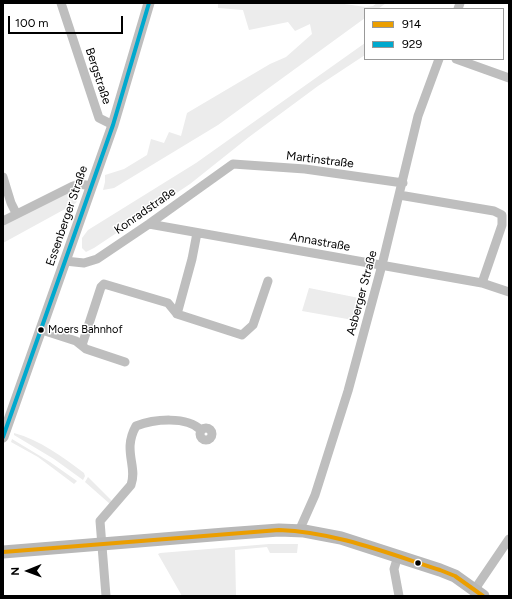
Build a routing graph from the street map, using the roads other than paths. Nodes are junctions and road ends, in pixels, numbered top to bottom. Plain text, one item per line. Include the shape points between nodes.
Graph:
1 (61, 3) edge
2 (149, 3) edge
3 (440, 60) edge
4 (459, 60) edge
5 (509, 78) edge
6 (113, 125) junction
7 (233, 164) joint
8 (3, 177) edge
9 (403, 183) junction
10 (91, 186) junction
11 (399, 195) junction
12 (16, 213) junction
13 (3, 221) edge
14 (149, 224) junction
15 (197, 233) junction
16 (65, 261) junction
17 (382, 265) junction
18 (268, 281) dead end
19 (482, 283) junction
20 (509, 292) edge
21 (177, 314) junction
22 (42, 330) junction
23 (82, 345) junction
24 (125, 362) dead end
25 (201, 430) dead end
26 (3, 436) edge
27 (299, 531) junction
28 (509, 539) edge
29 (102, 544) junction
30 (3, 552) edge
31 (398, 556) junction
32 (479, 592) edge
33 (106, 596) edge
34 (400, 596) edge

1 - 6 street, Bergstraße via 99,118
2 - 6 street, Essenberger Straße
3 - 9 street, Asberger Straße via 418,116
4 - 5 street
6 - 10 street, Essenberger Straße
7 - 9 street, Martinstraße via 305,169
7 - 14 street, Konradstraße
8 - 12 street
9 - 11 street, Asberger Straße
10 - 12 street via 72,186
10 - 16 street, Essenberger Straße
11 - 17 street, Asberger Straße
11 - 19 street via 494,211 502,216 502,225
12 - 13 street
14 - 15 street, Annastraße
14 - 16 street, Konradstraße via 90,262
15 - 17 street, Annastraße
15 - 21 street
16 - 22 street, Essenberger Straße
17 - 19 street, Annastraße
17 - 27 street, Asberger Straße via 348,391 315,495
18 - 21 street via 254,325 242,335
19 - 20 street, Annastraße
21 - 23 street via 168,303 104,284
22 - 23 street
22 - 26 street, Essenberger Straße
23 - 24 street via 86,349
25 - 29 street via 196,424 176,419 136,426 129,446 133,482 100,520
27 - 29 main road via 279,530
27 - 31 main road via 341,538
28 - 32 street
29 - 30 main road
29 - 33 street
31 - 32 main road via 440,570
31 - 34 street via 394,569

